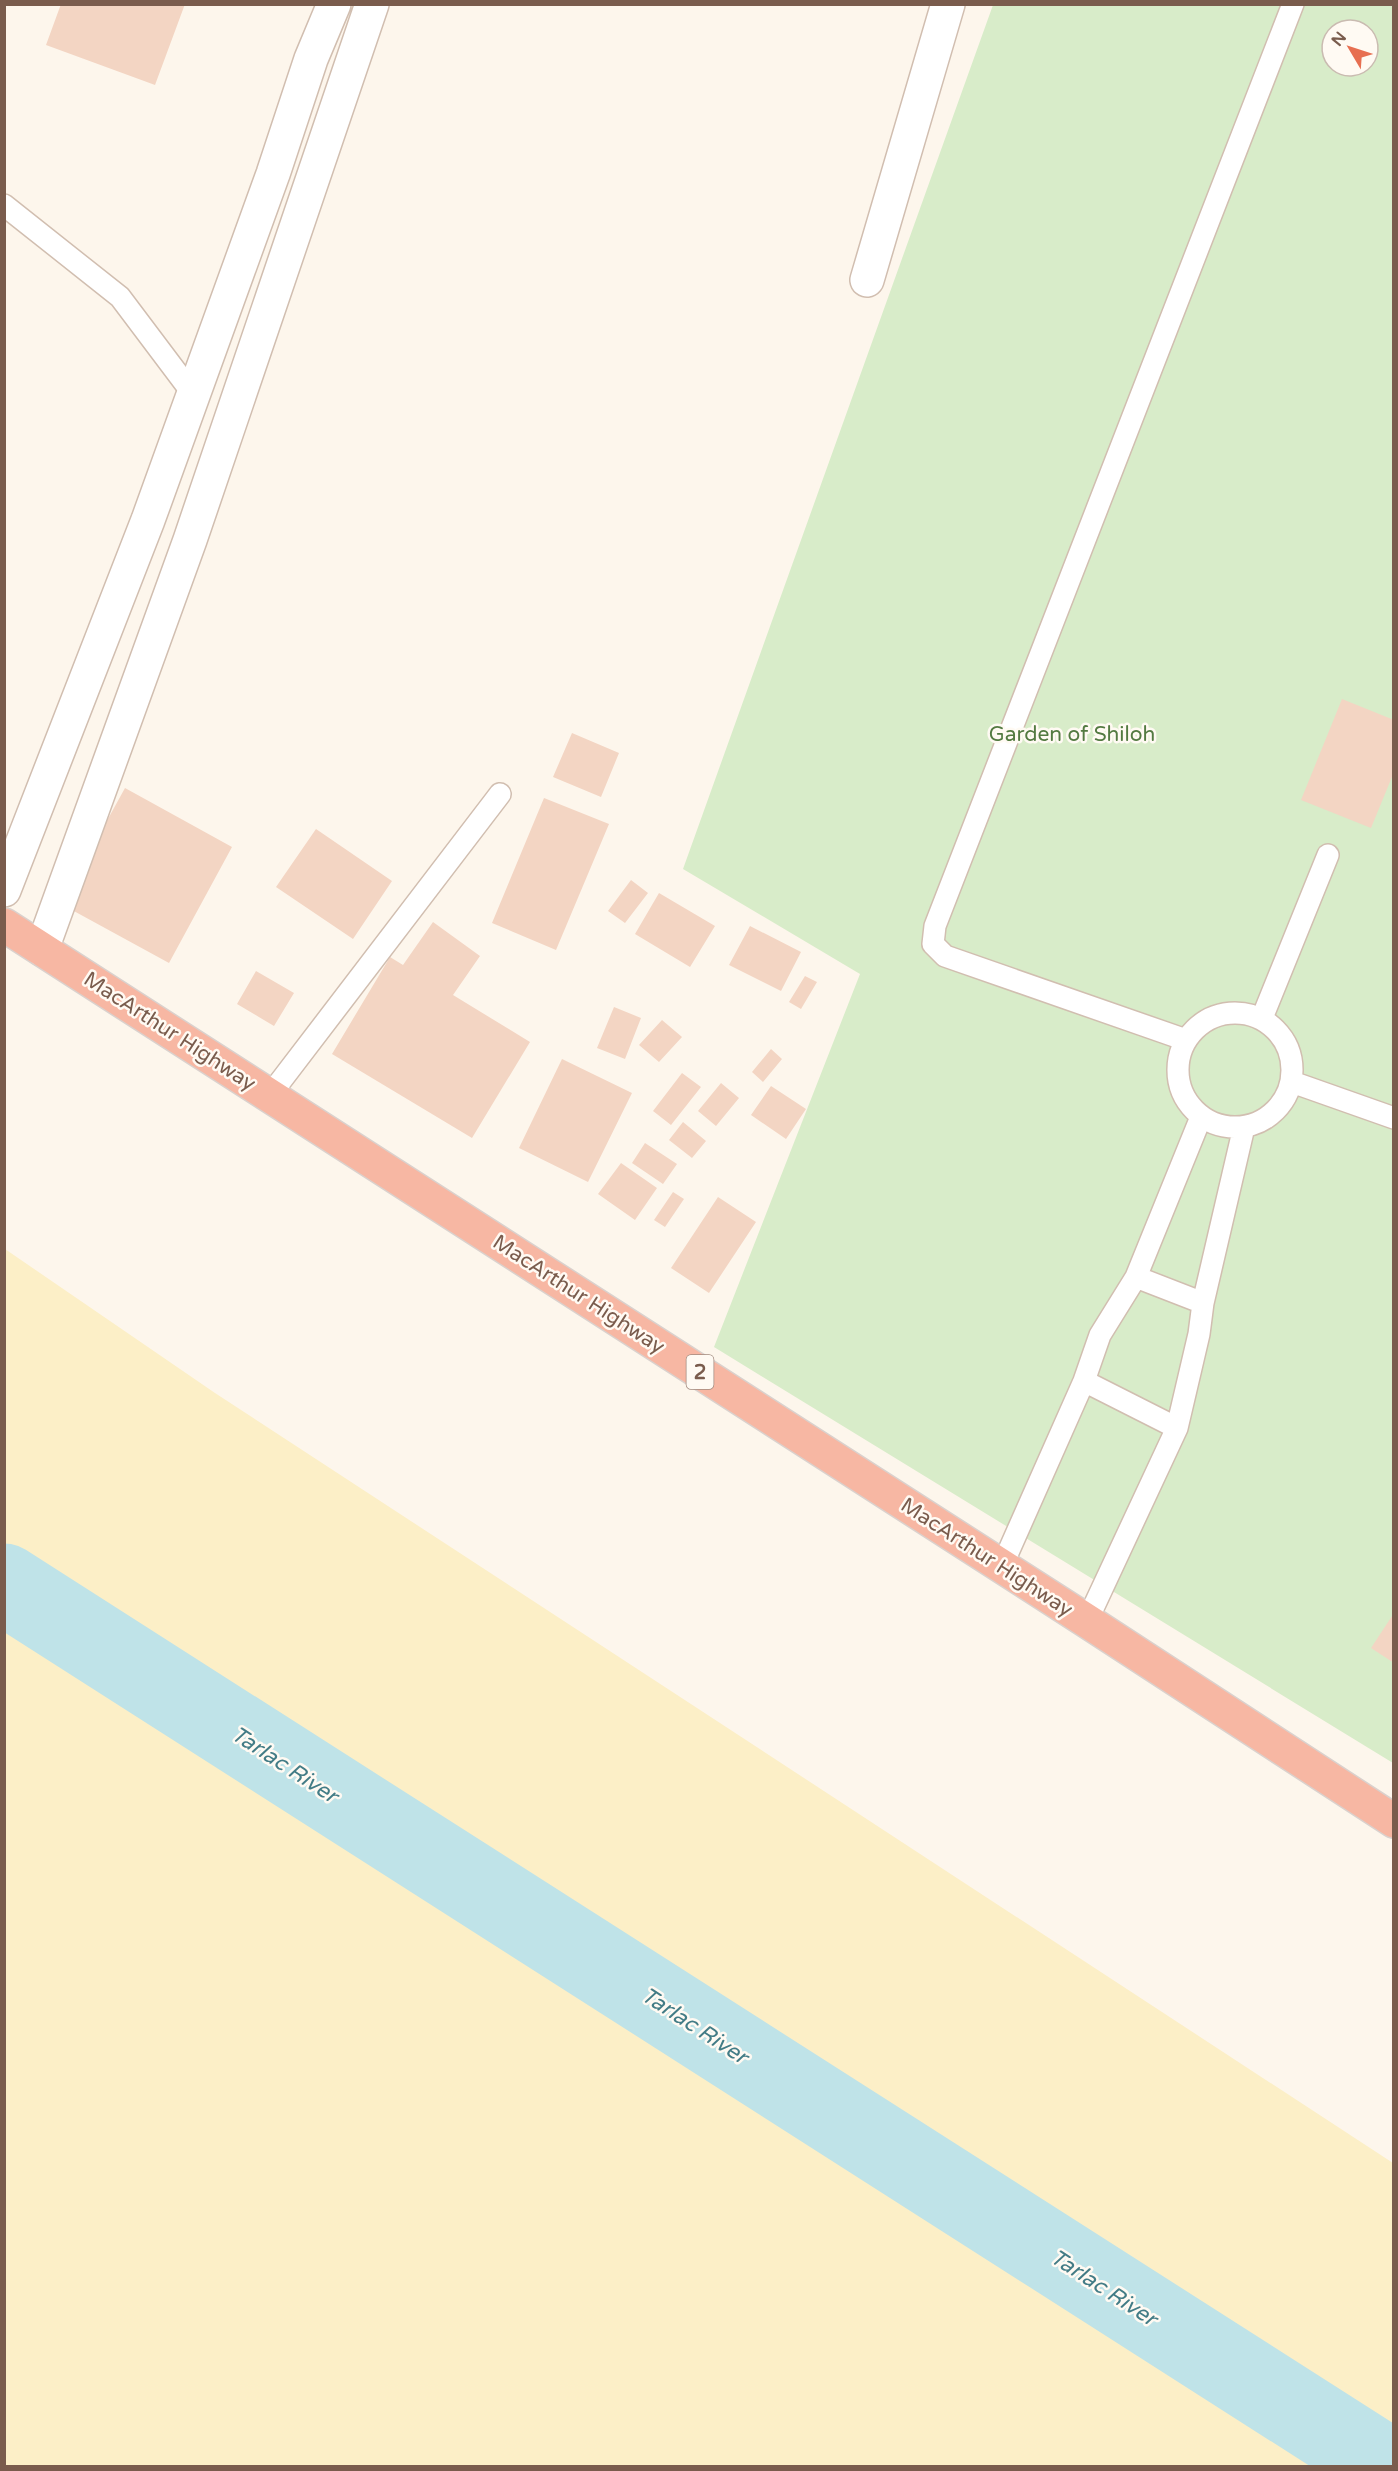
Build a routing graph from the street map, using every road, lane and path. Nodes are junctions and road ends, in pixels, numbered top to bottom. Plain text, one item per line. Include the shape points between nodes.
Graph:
1 (334, 4) edge
2 (372, 4) edge
3 (948, 4) edge
4 (1293, 4) edge
5 (273, 174) junction
6 (313, 183) junction
7 (4, 205) edge
8 (867, 280) dead end
9 (194, 394) junction
10 (148, 520) junction
11 (190, 540) junction
12 (500, 794) dead end
13 (1328, 855) dead end
14 (4, 890) edge
15 (4, 925) edge
16 (42, 949) junction
17 (1262, 1018) junction
18 (1186, 1040) junction
19 (1292, 1083) junction
20 (270, 1095) junction
21 (1201, 1118) junction
22 (1394, 1118) edge
23 (1244, 1127) junction
24 (1136, 1277) junction
25 (1203, 1303) junction
26 (1084, 1381) junction
27 (1177, 1428) junction
28 (1002, 1566) junction
29 (1087, 1621) junction
30 (1394, 1821) edge

1 - 5 street via 311,59
2 - 6 street
3 - 8 street
4 - 18 lane via 935,926 933,944 945,956
5 - 6 street
5 - 9 street
6 - 11 street
7 - 9 lane via 120,297
9 - 10 street
10 - 11 street
10 - 14 street
11 - 16 street
12 - 20 lane
13 - 17 lane
15 - 16 highway, MacArthur Highway / 2
16 - 20 highway, MacArthur Highway / 2
17 - 18 lane via 1245,1013 1211,1017
17 - 19 lane via 1288,1045
18 - 21 lane via 1177,1073 1189,1106
19 - 22 lane
19 - 23 lane via 1274,1112 1261,1122
20 - 28 highway, MacArthur Highway / 2
21 - 23 lane via 1215,1125
21 - 24 lane
23 - 25 lane
24 - 25 lane
24 - 26 lane via 1100,1335
25 - 27 lane
26 - 27 lane
26 - 28 lane
27 - 29 lane
28 - 29 highway, MacArthur Highway / 2
29 - 30 highway, MacArthur Highway / 2

